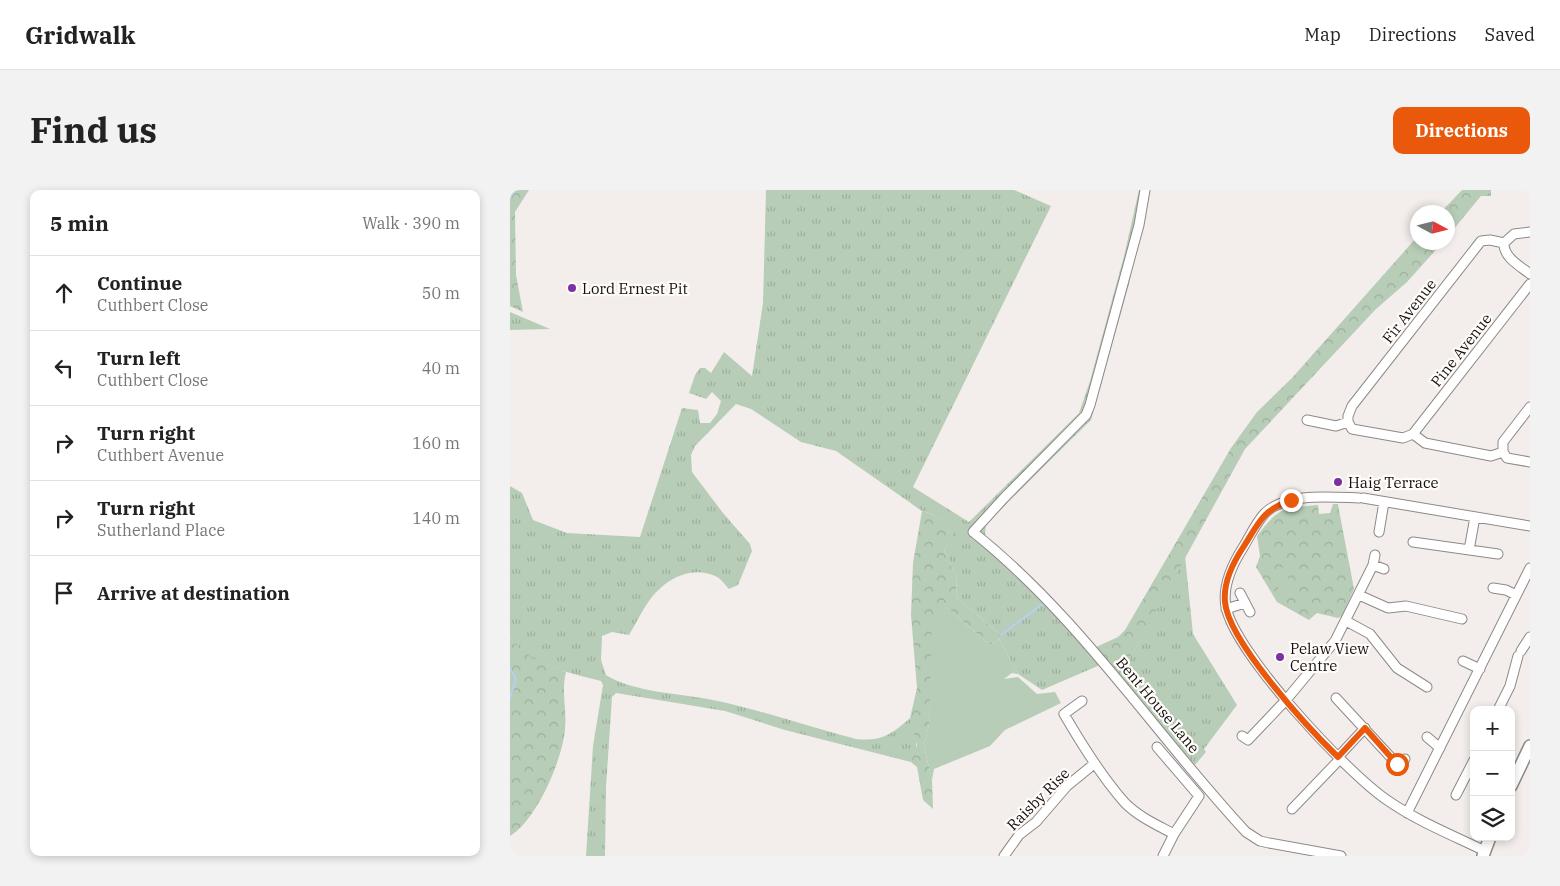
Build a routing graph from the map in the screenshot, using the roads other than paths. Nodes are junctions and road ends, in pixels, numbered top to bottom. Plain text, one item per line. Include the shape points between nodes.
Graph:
1 (1145, 190) edge
2 (1530, 232) edge
3 (1505, 241) junction
4 (1530, 274) edge
5 (1530, 284) edge
6 (1530, 407) edge
7 (1307, 420) dead end
8 (1348, 422) junction
9 (1413, 434) junction
10 (1503, 452) junction
11 (1530, 462) edge
12 (1384, 502) junction
13 (1475, 517) junction
14 (1530, 526) edge
15 (1379, 532) dead end
16 (1413, 542) dead end
17 (1470, 550) junction
18 (1498, 554) dead end
19 (1375, 555) dead end
20 (1373, 566) junction
21 (1530, 568) edge
22 (1384, 569) dead end
23 (1493, 588) dead end
24 (1240, 593) dead end
25 (1359, 595) junction
26 (1516, 595) junction
27 (1245, 603) junction
28 (1225, 605) junction
29 (1250, 612) dead end
30 (1462, 619) dead end
31 (1346, 620) junction
32 (1530, 637) edge
33 (1463, 661) dead end
34 (1480, 669) junction
35 (1427, 687) dead end
36 (1336, 698) dead end
37 (1286, 700) junction
38 (1082, 701) dead end
39 (1500, 706) edge
40 (1365, 728) junction
41 (1427, 737) dead end
42 (1246, 742) dead end
43 (1530, 746) edge
44 (1157, 747) dead end
45 (1440, 748) junction
46 (1339, 758) junction
47 (1094, 764) junction
48 (1399, 764) dead end
49 (1470, 768) edge
50 (1515, 778) edge
51 (1456, 795) dead end
52 (1292, 809) dead end
53 (1407, 813) junction
54 (1174, 834) junction
55 (1488, 841) edge
56 (1484, 853) edge
57 (1004, 856) edge
58 (1163, 856) edge
59 (1341, 856) edge

1 - 59 street, Bent House Lane via 1139,224 1086,415 973,532 1037,588 1086,641 1246,832 1260,841
2 - 3 street, Fir Avenue via 1514,234
3 - 4 street via 1504,248 1509,257
3 - 8 street, Fir Avenue via 1485,240 1478,245 1352,406
5 - 9 street, Pine Avenue
6 - 10 street via 1503,442
7 - 8 street via 1336,426
8 - 9 street via 1352,429 1404,438
9 - 10 street via 1426,443 1491,456
10 - 11 street via 1507,458
12 - 13 street
12 - 15 street
12 - 28 street via 1361,498 1291,500 1274,507 1264,514 1231,570
13 - 14 street
13 - 17 street
16 - 17 street
17 - 18 street
19 - 20 street
20 - 22 street
20 - 25 street
21 - 26 street
23 - 26 street
24 - 27 street
25 - 30 street via 1388,608 1406,606
25 - 31 street
26 - 34 street
27 - 28 street
27 - 29 street
28 - 37 street via 1230,620 1249,651
31 - 35 street via 1370,634 1397,668
31 - 37 street via 1326,654
32 - 39 street
33 - 34 street
34 - 45 street
36 - 40 street
37 - 42 street
37 - 46 street
38 - 47 street via 1064,714
40 - 46 street
40 - 48 street
41 - 45 street
43 - 50 main road
44 - 54 street via 1199,796
45 - 53 street
46 - 52 street
46 - 53 street via 1386,800
47 - 54 street via 1126,803 1143,817
47 - 57 street, Raisby Rise via 1067,786 1036,822 1019,835
49 - 51 street
53 - 56 street
54 - 58 street
55 - 56 main road

